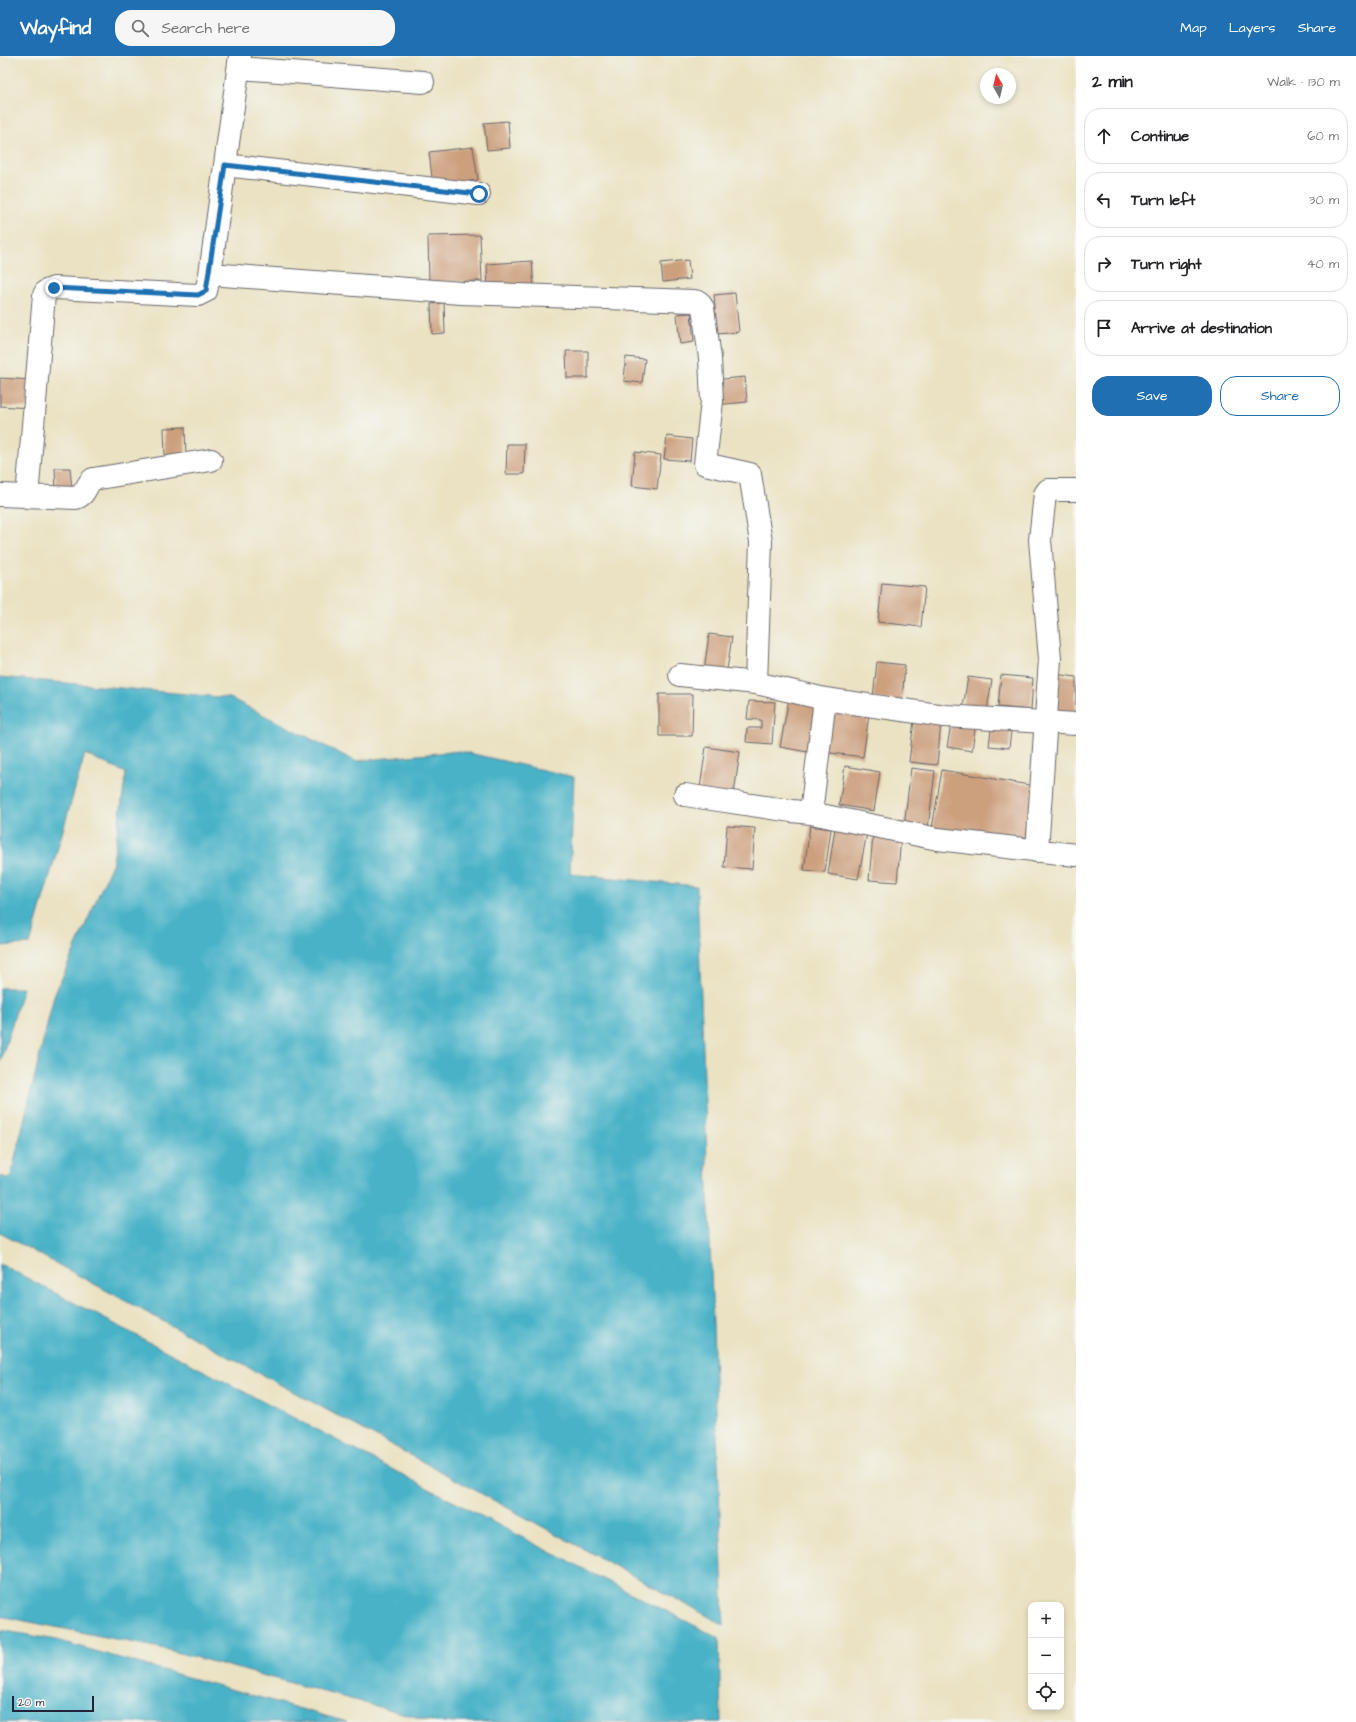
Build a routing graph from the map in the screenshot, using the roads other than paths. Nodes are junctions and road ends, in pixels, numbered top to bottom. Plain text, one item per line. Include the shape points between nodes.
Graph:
1 (240, 62) edge
2 (423, 82) dead end
3 (225, 165) junction
4 (479, 194) dead end
5 (210, 274) junction
6 (211, 460) dead end
7 (1076, 490) edge
8 (0, 495) edge
9 (27, 497) junction
10 (680, 675) dead end
11 (756, 683) junction
12 (825, 699) junction
13 (1046, 722) junction
14 (1076, 724) edge
15 (685, 795) dead end
16 (811, 813) junction
17 (1037, 851) junction
18 (1076, 855) edge

1 - 2 street
1 - 3 street
3 - 4 street
3 - 5 street
5 - 9 street via 206,291 198,295 54,288 46,291
5 - 11 street via 461,293 699,302 705,316 712,401 705,464 750,474 761,542
6 - 9 street via 93,479 88,483 82,496 76,498
7 - 13 street via 1053,489 1047,492 1040,530 1050,648
8 - 9 street
10 - 11 street
11 - 12 street
12 - 13 street via 944,716
12 - 16 street
13 - 14 street
13 - 17 street
15 - 16 street
16 - 17 street via 938,839
17 - 18 street

